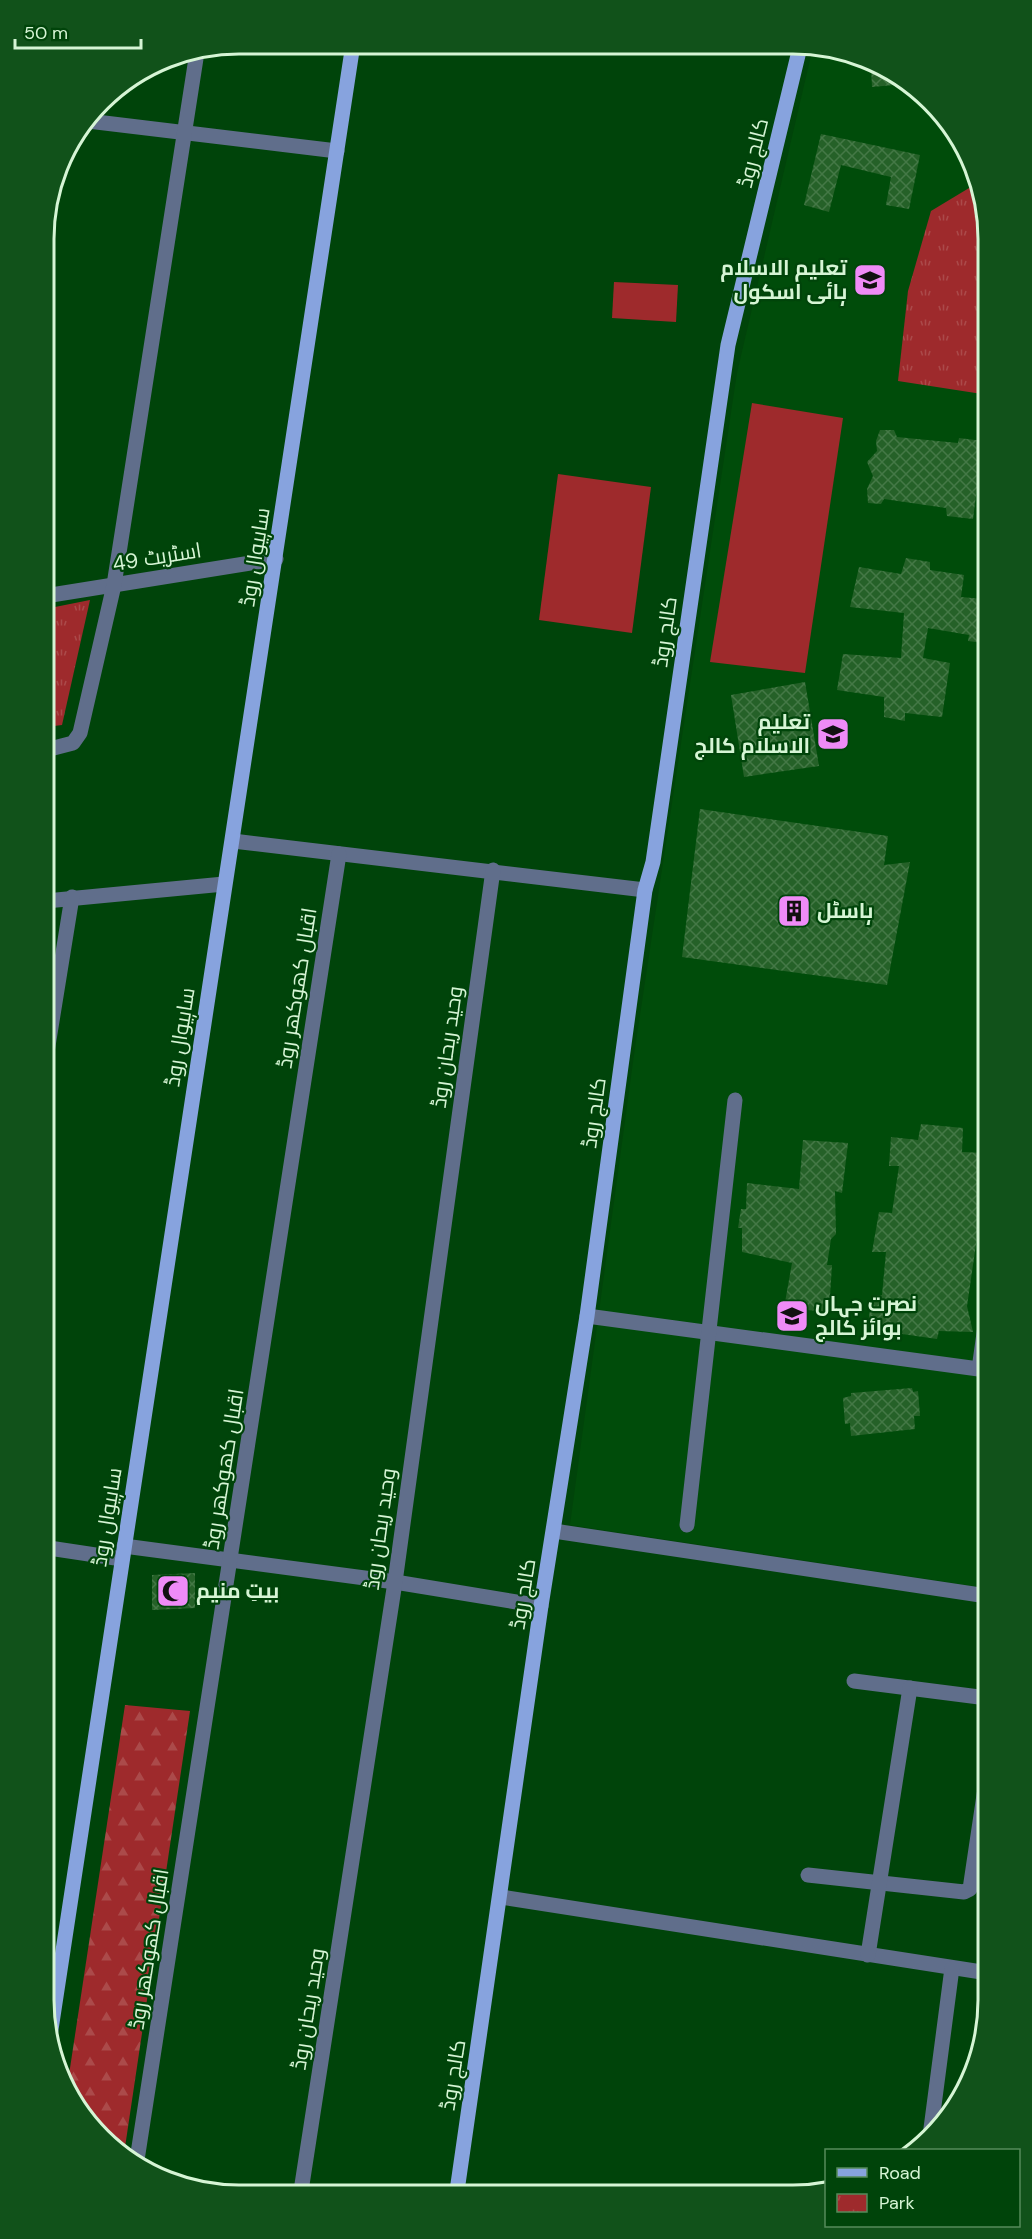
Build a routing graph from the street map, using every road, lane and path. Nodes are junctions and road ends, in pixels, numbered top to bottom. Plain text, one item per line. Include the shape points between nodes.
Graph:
1 (352, 54) edge
2 (798, 54) edge
3 (196, 59) edge
4 (96, 122) edge
5 (185, 132) junction
6 (337, 151) junction
7 (276, 559) junction
8 (114, 585) junction
9 (54, 595) edge
10 (54, 748) edge
11 (232, 841) junction
12 (339, 854) junction
13 (493, 870) junction
14 (224, 884) junction
15 (645, 890) junction
16 (72, 897) junction
17 (54, 900) edge
18 (54, 977) edge
19 (735, 1100) dead end
20 (587, 1316) junction
21 (709, 1333) junction
22 (978, 1369) edge
23 (687, 1525) dead end
24 (554, 1531) junction
25 (54, 1548) edge
26 (123, 1553) junction
27 (231, 1560) junction
28 (394, 1581) junction
29 (978, 1595) edge
30 (541, 1606) junction
31 (854, 1681) dead end
32 (910, 1688) junction
33 (978, 1697) edge
34 (978, 1835) edge
35 (808, 1875) dead end
36 (879, 1883) junction
37 (501, 1897) junction
38 (868, 1954) junction
39 (952, 1968) junction
40 (978, 1972) edge
41 (55, 2007) edge
42 (932, 2122) edge
43 (138, 2155) edge
44 (302, 2185) edge
45 (458, 2185) edge

1 - 6 main road, ساہیوال روڈ
2 - 15 main road, کالج روڈ via 728,345 653,862
3 - 5 street
4 - 5 street
5 - 6 street
5 - 8 street
6 - 7 main road, ساہیوال روڈ
7 - 8 street, اسٹریٹ 49
7 - 11 main road, ساہیوال روڈ
8 - 9 street, اسٹریٹ 49
8 - 10 street via 80,733 73,743
11 - 12 street
11 - 14 main road, ساہیوال روڈ
12 - 13 street
12 - 27 street, اقبال کھوکھر روڈ
13 - 15 street
13 - 28 street, وحید ریحان روڈ
14 - 16 street
14 - 26 main road, ساہیوال روڈ
15 - 20 main road, کالج روڈ
16 - 17 street
16 - 18 street
19 - 21 street
20 - 21 street
20 - 24 main road, کالج روڈ
21 - 22 street
21 - 23 street
24 - 29 street
24 - 30 main road, کالج روڈ
25 - 26 street
26 - 27 street
26 - 41 main road, ساہیوال روڈ
27 - 28 street
27 - 43 street, اقبال کھوکھر روڈ
28 - 30 street
28 - 44 street, وحید ریحان روڈ
30 - 37 main road, کالج روڈ
31 - 32 street
32 - 33 street
32 - 36 street
34 - 36 street via 970,1889 964,1892
35 - 36 street
36 - 38 street
37 - 38 street
37 - 45 main road, کالج روڈ
38 - 39 street
39 - 40 street
39 - 42 street

